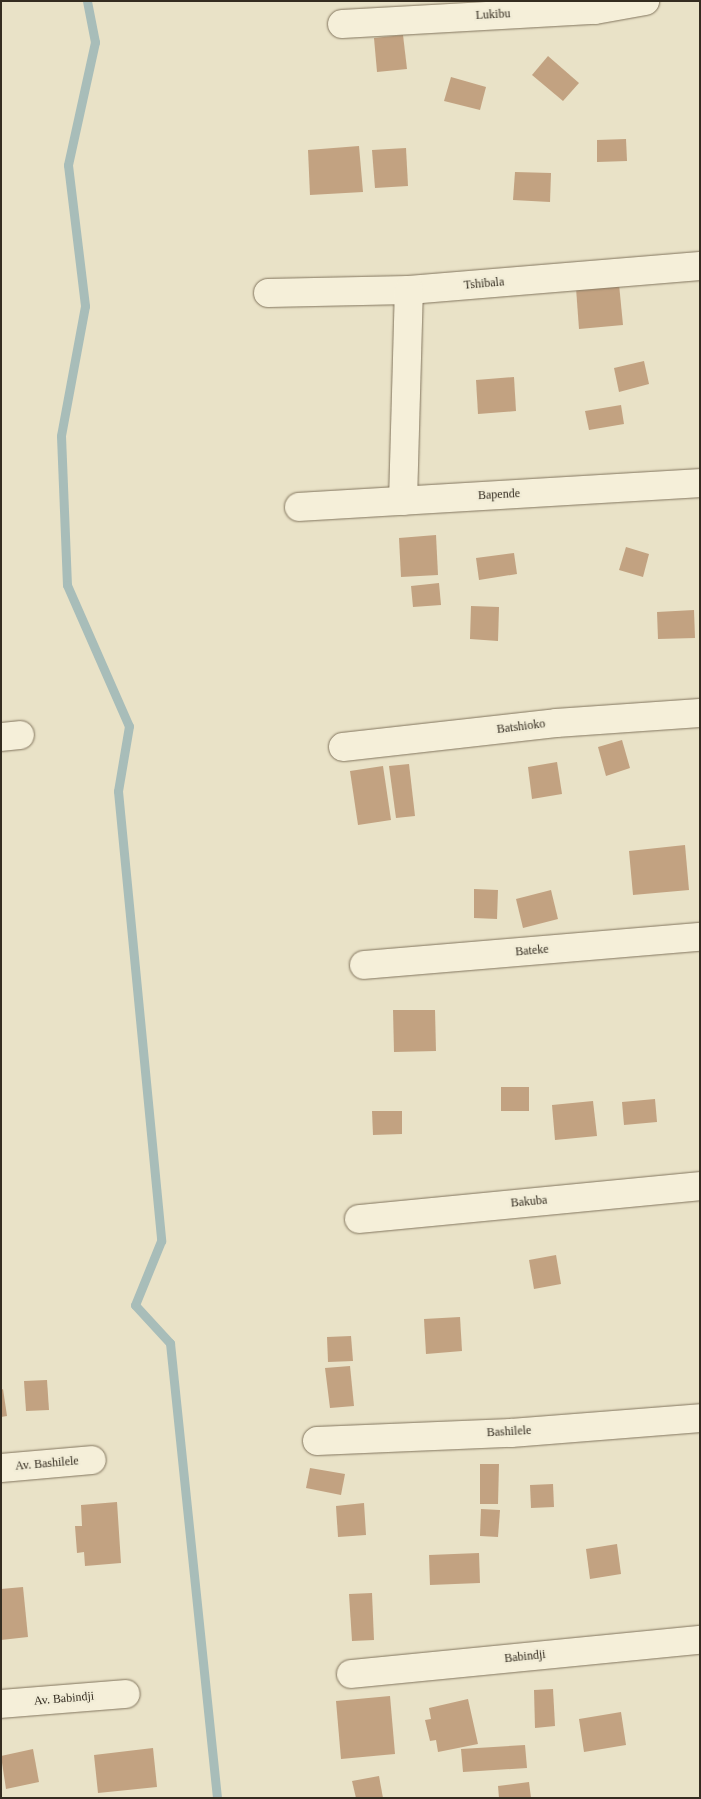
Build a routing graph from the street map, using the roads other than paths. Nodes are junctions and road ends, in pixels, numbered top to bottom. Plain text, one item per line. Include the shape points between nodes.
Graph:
1 (645, 1) edge
2 (342, 24) dead end
3 (700, 266) edge
4 (410, 290) junction
5 (268, 293) dead end
6 (700, 484) edge
7 (403, 500) junction
8 (299, 507) dead end
9 (700, 713) edge
10 (343, 747) dead end
11 (700, 937) edge
12 (364, 965) dead end
13 (700, 1186) edge
14 (359, 1219) dead end
15 (700, 1418) edge
16 (317, 1441) dead end
17 (92, 1460) dead end
18 (1, 1468) edge
19 (700, 1640) edge
20 (351, 1674) dead end
21 (126, 1694) dead end
22 (1, 1704) edge

1 - 2 street, Lukibu via 595,10
3 - 4 street, Tshibala
4 - 5 street, Tshibala
4 - 7 street
6 - 7 street, Bapende
7 - 8 street, Bapende
9 - 10 street, Batshioko via 556,723
11 - 12 street, Bateke
13 - 14 street, Bakuba
15 - 16 street, Bashilele via 511,1433
17 - 18 street, Av. Bashilele
19 - 20 street, Babindji
21 - 22 street, Av. Babindji

